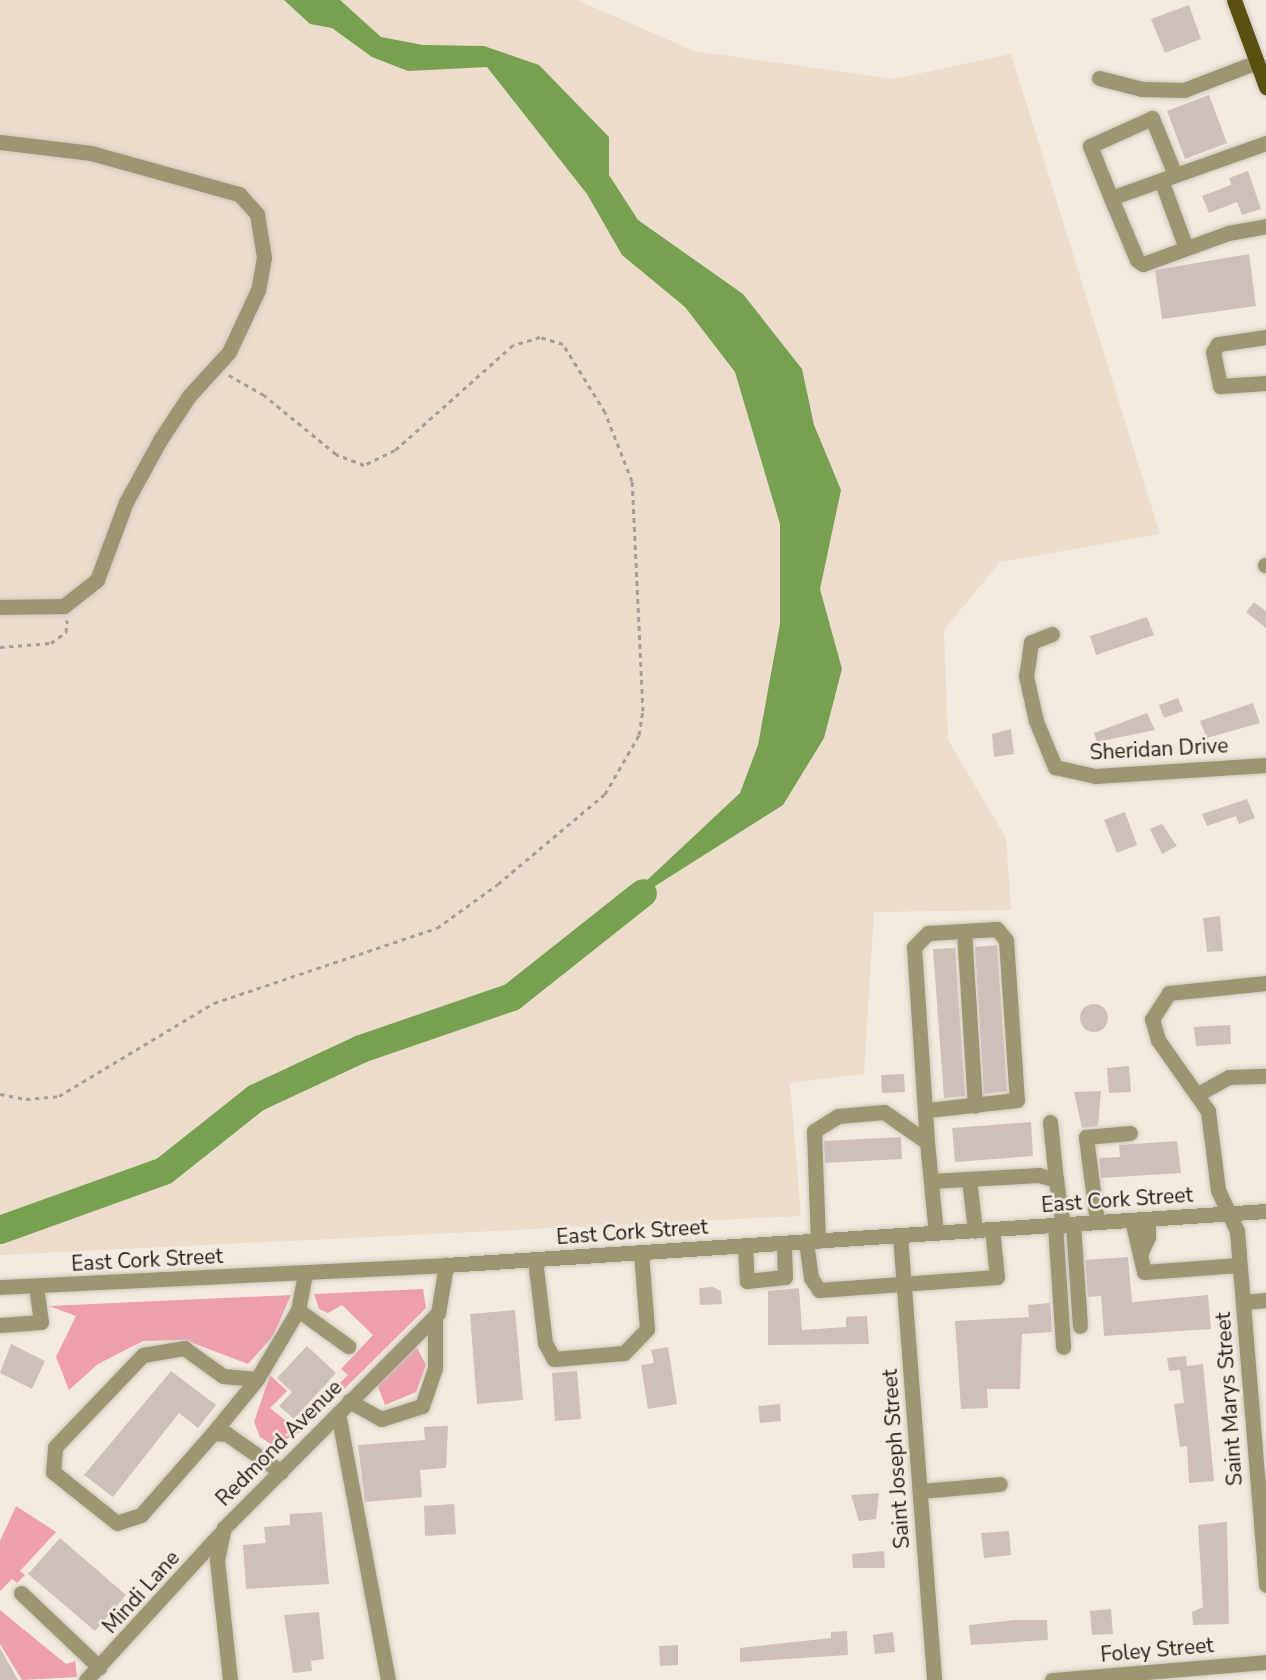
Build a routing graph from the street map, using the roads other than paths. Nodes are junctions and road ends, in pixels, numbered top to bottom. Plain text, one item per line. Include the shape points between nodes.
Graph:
1 (1234, 0) edge
2 (1262, 73) edge
3 (1099, 78) dead end
4 (0, 142) edge
5 (1266, 143) edge
6 (1168, 178) junction
7 (1111, 198) junction
8 (1266, 226) edge
9 (1186, 248) junction
10 (1266, 337) edge
11 (1266, 383) edge
12 (0, 607) edge
13 (1052, 634) dead end
14 (1266, 765) edge
15 (964, 931) junction
16 (1266, 983) edge
17 (1266, 1076) edge
18 (1198, 1094) junction
19 (975, 1106) junction
20 (928, 1110) junction
21 (1050, 1122) dead end
22 (1130, 1133) dead end
23 (927, 1142) junction
24 (969, 1179) junction
25 (1056, 1180) junction
26 (931, 1181) junction
27 (1266, 1211) edge
28 (1227, 1214) junction
29 (1148, 1219) junction
30 (1132, 1220) junction
31 (1097, 1222) junction
32 (1063, 1225) junction
33 (992, 1229) junction
34 (975, 1231) junction
35 (936, 1233) junction
36 (900, 1236) junction
37 (812, 1241) junction
38 (784, 1243) junction
39 (745, 1246) junction
40 (641, 1252) junction
41 (1141, 1252) junction
42 (535, 1260) junction
43 (446, 1265) junction
44 (1239, 1265) junction
45 (809, 1268) junction
46 (785, 1270) junction
47 (305, 1273) junction
48 (904, 1283) junction
49 (36, 1286) junction
50 (0, 1287) edge
51 (1266, 1300) edge
52 (1243, 1302) junction
53 (298, 1310) junction
54 (435, 1316) junction
55 (0, 1325) edge
56 (1080, 1326) dead end
57 (348, 1346) dead end
58 (1063, 1347) dead end
59 (257, 1379) junction
60 (349, 1401) junction
61 (338, 1413) junction
62 (213, 1433) junction
63 (281, 1472) junction
64 (1000, 1484) dead end
65 (1261, 1484) edge
66 (920, 1491) junction
67 (224, 1528) junction
68 (1266, 1584) edge
69 (21, 1593) dead end
70 (1266, 1662) edge
71 (99, 1667) junction
72 (86, 1680) edge
73 (230, 1680) edge
74 (388, 1680) edge
75 (934, 1680) edge
76 (1052, 1680) edge

1 - 2 main road
2 - 3 street via 1184,90 1142,89
4 - 12 street via 91,153 246,199 260,228 260,279 218,369 189,396 129,497 100,575 80,598 64,606
5 - 6 street
6 - 7 street
6 - 7 street via 1152,118 1090,146
6 - 9 street
7 - 9 street via 1137,260 1143,264
8 - 9 street
10 - 11 street via 1218,345 1213,352 1220,386
13 - 14 street, Sheridan Drive via 1031,642 1026,676 1031,701 1056,767 1095,776
15 - 19 street
15 - 19 street via 997,929 1006,940 1017,1100
15 - 20 street via 928,933 914,947
16 - 18 street, Saint Marys Street via 1169,993 1152,1019 1158,1040
17 - 18 street via 1229,1077
18 - 28 street, Saint Marys Street via 1208,1111 1218,1190
19 - 20 street
20 - 23 street
21 - 25 street
22 - 31 street via 1086,1137
23 - 26 street
23 - 37 street via 884,1113 837,1116 814,1131
24 - 25 street via 1039,1175
24 - 26 street
24 - 34 street
25 - 32 street
26 - 35 street
27 - 28 street, East Cork Street
28 - 29 street, East Cork Street
28 - 44 street, Saint Marys Street via 1237,1231
29 - 30 street, East Cork Street
29 - 41 street via 1148,1237
30 - 31 street, East Cork Street
30 - 41 street
31 - 32 street, East Cork Street
32 - 33 street, East Cork Street
32 - 56 street
32 - 58 street
33 - 34 street, East Cork Street
33 - 48 street via 997,1277
34 - 35 street, East Cork Street
35 - 36 street, East Cork Street
36 - 37 street, East Cork Street
36 - 48 street, Saint Joseph Street
37 - 38 street, East Cork Street
37 - 45 street
38 - 39 street, East Cork Street
38 - 46 street
39 - 40 street, East Cork Street
39 - 46 street via 747,1281 785,1277
40 - 42 street, East Cork Street
40 - 42 street via 647,1329 624,1353 554,1359 545,1342
41 - 44 street via 1144,1272
42 - 43 street, East Cork Street
43 - 47 street, East Cork Street
43 - 54 street
44 - 52 street, Saint Marys Street
45 - 46 street
45 - 48 street via 819,1290
47 - 49 street, East Cork Street
47 - 53 street
48 - 66 street, Saint Joseph Street
49 - 50 street, East Cork Street
49 - 55 street via 41,1322
51 - 52 street
52 - 65 street, Saint Marys Street
53 - 57 street
53 - 59 street
54 - 60 street, Redmond Avenue
54 - 60 street via 435,1369 422,1406 381,1419
59 - 62 street
59 - 62 street via 223,1376 184,1348 143,1355 56,1447 53,1472 117,1523 141,1515
60 - 61 street, Redmond Avenue
61 - 63 street, Redmond Avenue
61 - 74 street
62 - 63 street via 228,1434
63 - 67 street, Redmond Avenue
64 - 66 street
65 - 68 street, Saint Marys Street
66 - 75 street, Saint Joseph Street
67 - 71 street, Mindi Lane
67 - 73 street, Redmond Avenue via 217,1560
69 - 71 street
70 - 76 street, Foley Street
71 - 72 street, Mindi Lane

